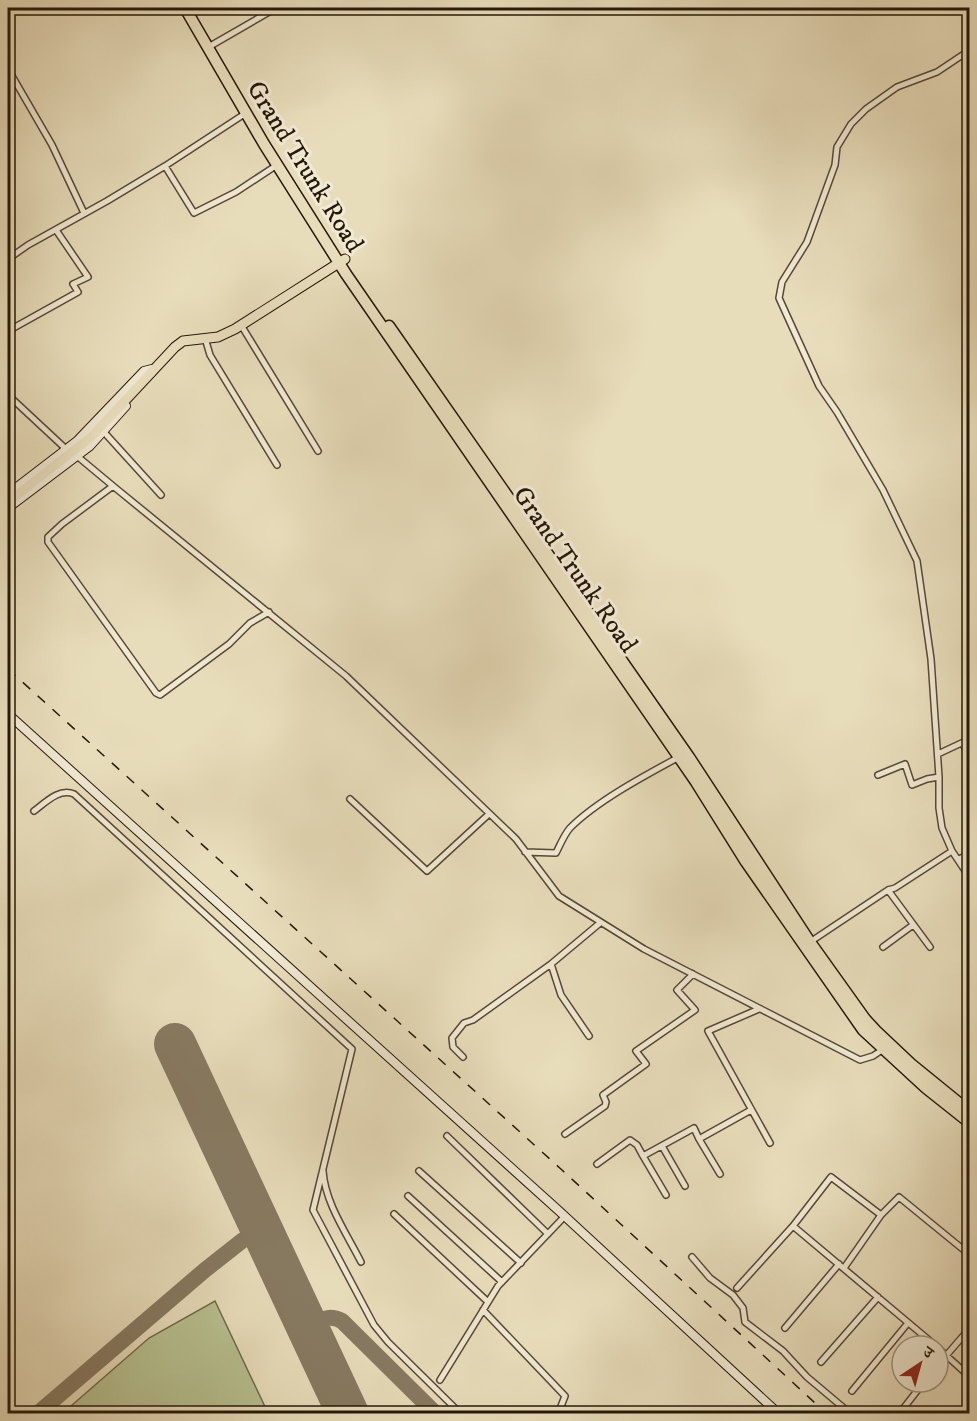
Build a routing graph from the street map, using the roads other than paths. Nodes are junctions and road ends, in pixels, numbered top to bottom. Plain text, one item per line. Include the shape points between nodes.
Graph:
1 (185, 8) edge
2 (192, 8) edge
3 (276, 8) edge
4 (213, 45) junction
5 (969, 50) edge
6 (8, 69) edge
7 (246, 113) junction
8 (277, 165) junction
9 (165, 166) junction
10 (84, 213) junction
11 (57, 230) junction
12 (8, 259) edge
13 (342, 261) junction
14 (241, 325) junction
15 (8, 331) edge
16 (206, 338) junction
17 (152, 369) junction
18 (8, 395) edge
19 (103, 431) junction
20 (66, 449) junction
21 (318, 451) dead end
22 (77, 456) junction
23 (277, 465) dead end
24 (113, 486) junction
25 (8, 494) edge
26 (162, 495) dead end
27 (8, 502) edge
28 (8, 508) edge
29 (269, 612) junction
30 (8, 714) edge
31 (969, 739) edge
32 (962, 743) junction
33 (938, 754) junction
34 (969, 756) edge
35 (678, 757) junction
36 (878, 775) dead end
37 (939, 777) junction
38 (350, 799) dead end
39 (34, 811) dead end
40 (489, 814) junction
41 (952, 851) junction
42 (525, 852) junction
43 (969, 853) edge
44 (958, 860) junction
45 (969, 878) edge
46 (888, 890) junction
47 (600, 922) junction
48 (913, 925) junction
49 (810, 942) junction
50 (883, 947) dead end
51 (930, 947) dead end
52 (551, 964) junction
53 (693, 974) junction
54 (759, 1009) junction
55 (589, 1036) dead end
56 (882, 1050) junction
57 (463, 1057) dead end
58 (751, 1110) junction
59 (969, 1112) edge
60 (969, 1123) edge
61 (565, 1134) dead end
62 (447, 1136) dead end
63 (699, 1139) junction
64 (770, 1143) dead end
65 (662, 1146) junction
66 (643, 1156) junction
67 (597, 1164) dead end
68 (322, 1166) junction
69 (419, 1171) dead end
70 (720, 1174) dead end
71 (685, 1186) dead end
72 (666, 1195) dead end
73 (408, 1196) dead end
74 (394, 1214) dead end
75 (881, 1215) junction
76 (565, 1216) junction
77 (793, 1226) junction
78 (548, 1234) junction
79 (969, 1255) edge
80 (692, 1257) dead end
81 (361, 1262) dead end
82 (520, 1263) junction
83 (841, 1266) junction
84 (502, 1282) junction
85 (737, 1288) dead end
86 (878, 1297) junction
87 (487, 1301) junction
88 (483, 1310) junction
89 (908, 1323) junction
90 (785, 1328) dead end
91 (969, 1328) edge
92 (921, 1334) edge
93 (950, 1351) edge
94 (950, 1358) edge
95 (821, 1362) dead end
96 (969, 1377) edge
97 (440, 1380) dead end
98 (852, 1391) dead end
99 (914, 1394) edge
100 (461, 1413) edge
101 (558, 1413) edge
102 (779, 1413) edge
103 (851, 1413) edge
104 (899, 1413) edge

1 - 7 highway, Grand Trunk Road
2 - 4 highway, Grand Trunk Road
3 - 4 street
4 - 13 highway, Grand Trunk Road
5 - 33 street via 937,72 897,87 851,124 837,147 835,165 807,242 783,282 779,298 819,386 883,490 916,561 932,659
6 - 10 street via 52,145
7 - 8 highway, Grand Trunk Road
7 - 9 street
8 - 9 street via 194,213
8 - 13 highway, Grand Trunk Road
9 - 10 street
10 - 11 street
11 - 12 street
11 - 15 street via 88,277 73,284 78,292
13 - 14 main road
13 - 35 highway, Grand Trunk Road via 392,342
13 - 49 highway, Grand Trunk Road via 689,757
14 - 16 main road via 218,337
14 - 21 street
16 - 17 main road via 183,341
16 - 23 street via 210,355
17 - 19 main road via 148,382
17 - 20 main road via 144,371
17 - 27 main road via 91,437
18 - 20 street
19 - 22 main road
19 - 26 street
20 - 25 main road
22 - 24 street
22 - 28 main road
24 - 29 street
24 - 29 street via 62,524 48,537 48,542 156,693 160,695
29 - 40 street via 346,676
30 - 76 main road
31 - 32 street
32 - 33 street
32 - 34 street
33 - 37 street
35 - 42 street via 616,793 579,821 568,830 556,853
35 - 56 highway, Grand Trunk Road via 796,936 858,1024
36 - 37 street via 905,764 912,785
37 - 41 street via 942,828
38 - 40 street via 427,871
39 - 68 street via 58,794 74,794 352,1049
40 - 42 street
41 - 44 street
41 - 46 street
42 - 47 street via 559,896
43 - 44 street
44 - 45 street
46 - 48 street
46 - 49 street
47 - 52 street
47 - 53 street
48 - 50 street
48 - 51 street
49 - 59 highway, Grand Trunk Road via 876,1031
52 - 55 street via 561,995
52 - 57 street via 464,1023 452,1038 453,1047
53 - 54 street
53 - 61 street via 677,990 695,1010 636,1051 646,1064 603,1095 605,1106
54 - 56 street via 860,1060
54 - 58 street via 708,1031
56 - 60 highway, Grand Trunk Road
58 - 63 street
58 - 64 street
62 - 78 street
63 - 65 street via 694,1128
63 - 70 street
65 - 66 street
65 - 71 street
66 - 67 street via 638,1145 630,1140
66 - 72 street
68 - 81 street via 334,1208
68 - 100 street via 313,1210 374,1325
69 - 82 street
73 - 84 street
74 - 87 street
75 - 77 street via 831,1177
75 - 79 street via 899,1197
75 - 83 street
76 - 78 street
76 - 102 main road
77 - 83 street
77 - 85 street
78 - 82 street
80 - 103 street via 710,1278 733,1295 743,1308 745,1322
82 - 84 street
83 - 86 street
83 - 90 street
84 - 87 street
86 - 89 street
86 - 95 street
87 - 88 street
88 - 97 street
88 - 101 street via 565,1396
89 - 92 street
89 - 98 street
91 - 93 street
94 - 96 street
99 - 104 street

